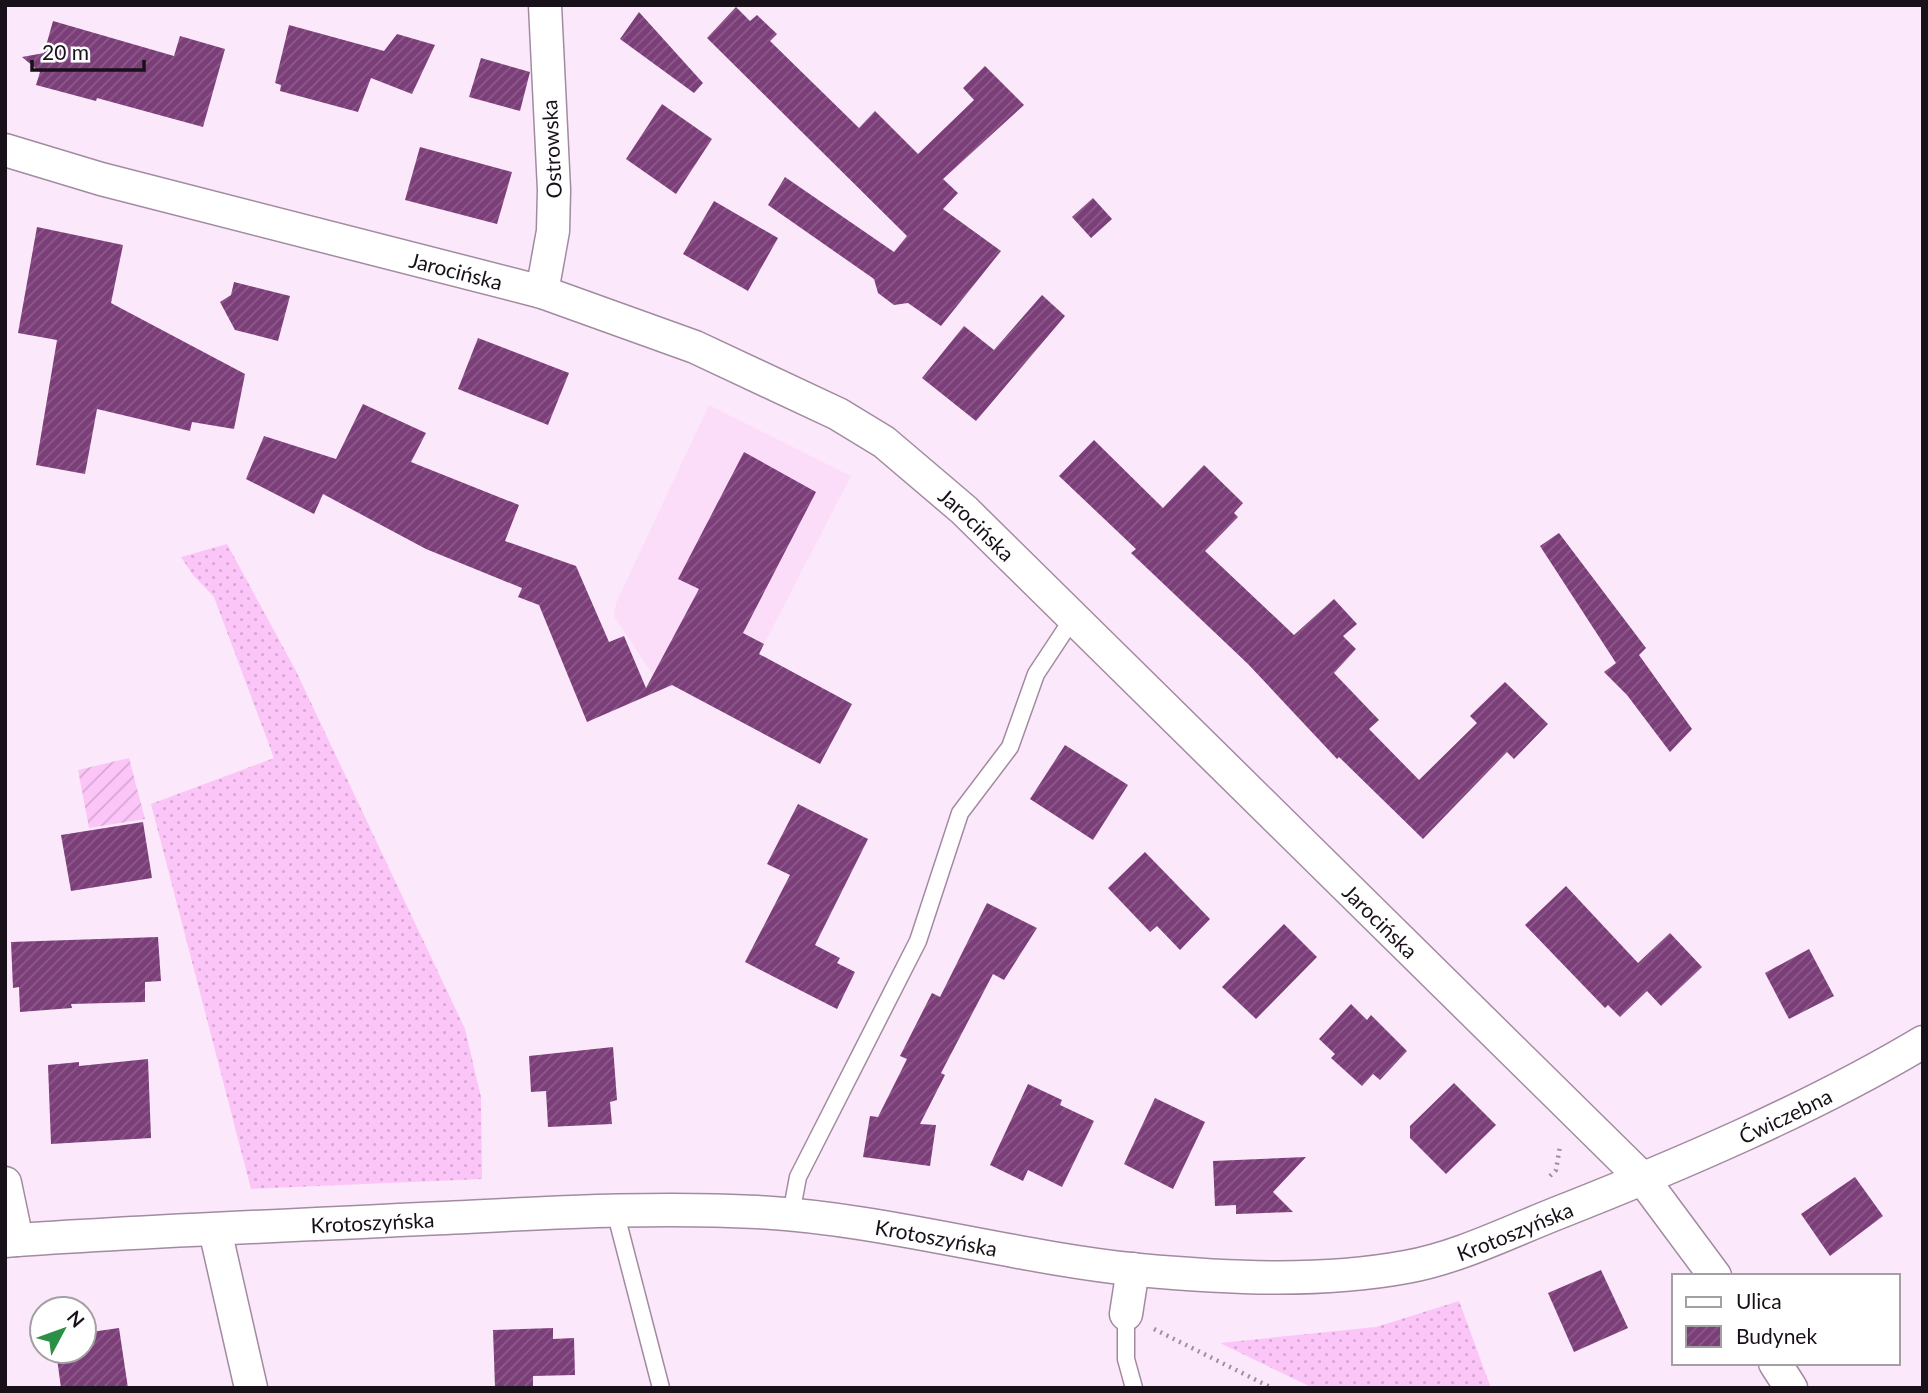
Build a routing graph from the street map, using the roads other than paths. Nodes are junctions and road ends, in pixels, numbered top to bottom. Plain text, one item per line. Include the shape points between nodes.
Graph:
1 (545, 5) edge
2 (5, 150) edge
3 (542, 292) junction
4 (1073, 618) junction
5 (1923, 1042) edge
6 (1643, 1179) junction
7 (5, 1183) edge
8 (615, 1211) junction
9 (792, 1214) junction
10 (215, 1230) junction
11 (11, 1241) edge
12 (1133, 1269) junction
13 (1714, 1274) edge
14 (1126, 1314) joint
15 (1775, 1365) edge
16 (251, 1388) edge
17 (661, 1388) edge
18 (1134, 1388) edge
19 (1791, 1388) edge

1 - 3 street, Ostrowska via 554,190 553,232
2 - 3 street, Jarocińska via 101,180
3 - 4 street, Jarocińska via 757,373 861,428 926,475
4 - 6 street, Jarocińska
4 - 9 lane via 1036,674 1010,747 960,813 918,941 798,1177
5 - 6 street, Ćwiczebna via 1876,1070
6 - 12 street, Krotoszyńska via 1440,1259 1404,1268 1326,1276 1222,1277
6 - 13 street, Jarocińska
7 - 11 street
8 - 9 street, Krotoszyńska
8 - 10 street, Krotoszyńska
8 - 17 lane
9 - 12 street, Krotoszyńska
10 - 11 street, Krotoszyńska
10 - 16 street
12 - 14 street
14 - 18 lane via 1126,1359
15 - 19 street

